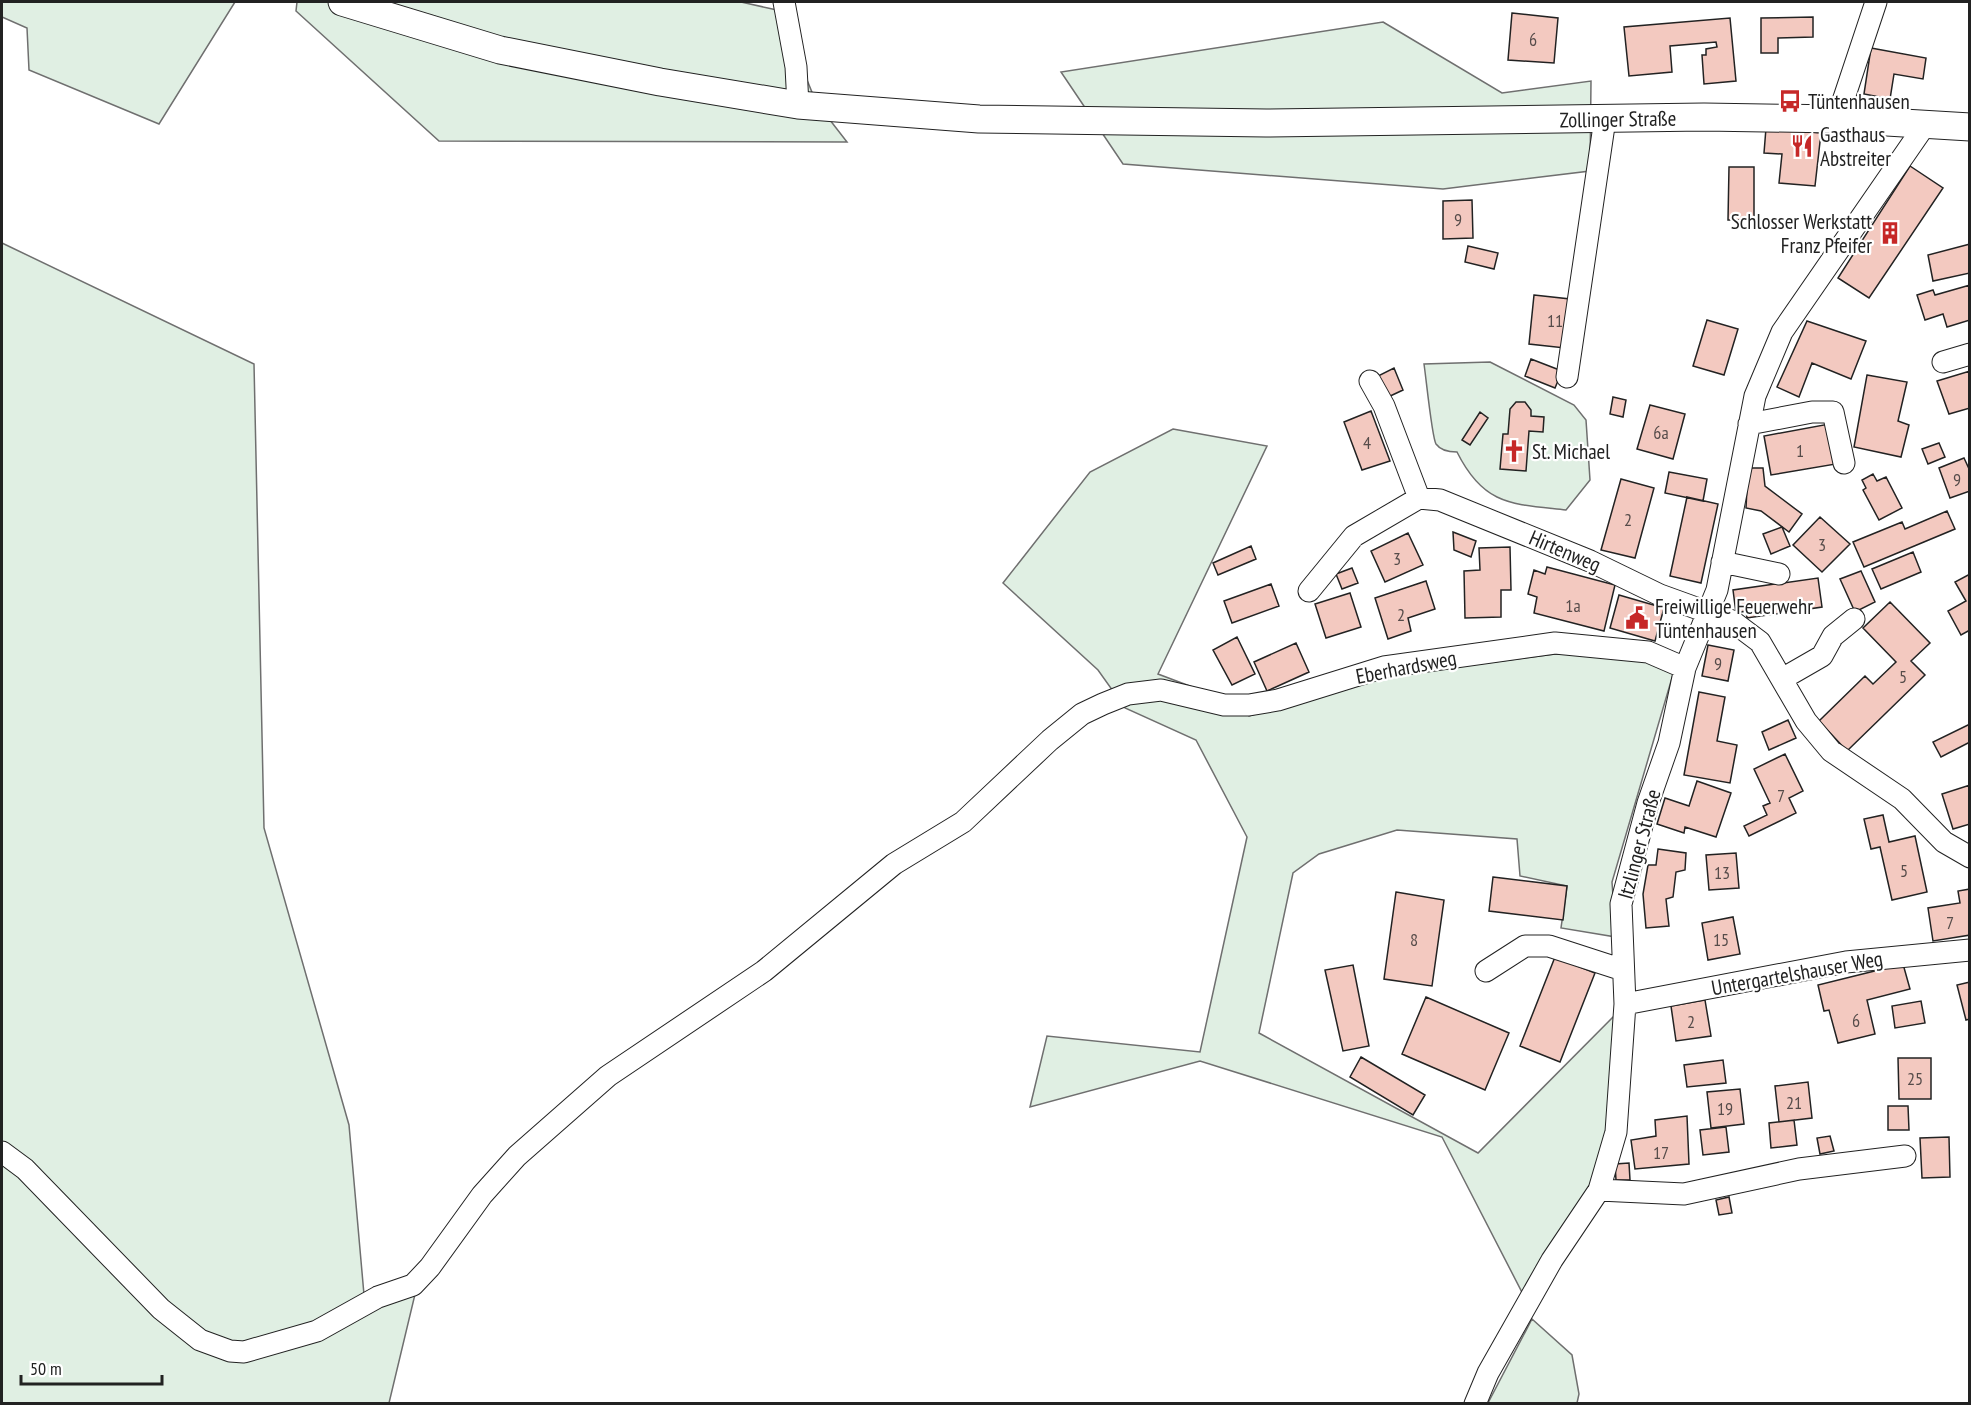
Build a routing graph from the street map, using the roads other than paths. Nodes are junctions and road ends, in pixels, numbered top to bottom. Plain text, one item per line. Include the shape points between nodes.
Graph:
1 (342, 2) edge
2 (784, 2) edge
3 (1876, 2) edge
4 (798, 105) junction
5 (1605, 119) junction
6 (1837, 119) junction
7 (1925, 125) junction
8 (1970, 127) edge
9 (1970, 354) edge
10 (1943, 362) dead end
11 (1567, 377) dead end
12 (1370, 381) dead end
13 (1749, 424) junction
14 (1844, 463) dead end
15 (1419, 498) junction
16 (1722, 562) junction
17 (1779, 574) dead end
18 (1309, 591) dead end
19 (1708, 613) junction
20 (1854, 619) dead end
21 (1685, 668) junction
22 (1782, 679) junction
23 (1970, 857) edge
24 (1970, 950) edge
25 (1623, 970) junction
26 (1486, 972) dead end
27 (1624, 1004) junction
28 (2, 1152) edge
29 (1905, 1156) dead end
30 (1599, 1190) junction
31 (1474, 1404) edge

1 - 4 main road, Zollinger Straße via 500,50
2 - 4 street via 796,67
3 - 6 street
4 - 5 main road, Zollinger Straße via 979,119 1266,123
5 - 6 main road, Zollinger Straße
5 - 11 street
6 - 7 main road, Zollinger Straße
7 - 8 main road, Zollinger Straße
7 - 13 street, Itzlinger Straße via 1782,332 1755,396
9 - 10 street
12 - 15 street via 1384,406
13 - 14 street via 1833,412
13 - 16 street, Itzlinger Straße
15 - 18 street via 1354,536
15 - 19 street, Hirtenweg via 1440,500
16 - 17 street
16 - 19 street, Itzlinger Straße
19 - 21 street, Itzlinger Straße
19 - 22 street via 1732,621 1760,642
20 - 22 street via 1833,636 1822,656
21 - 25 street, Itzlinger Straße via 1670,743 1648,803 1621,904
21 - 28 street, Eberhardsweg via 1648,652 1555,643 1384,667 1278,700 1249,705 1224,705 1161,690 1128,694 1082,714 963,822 894,864 764,971 608,1076 517,1156 413,1285 378,1297 317,1331 244,1352 200,1340 161,1309 25,1169
22 - 23 street via 1806,721 1831,751 1902,799 1944,842
24 - 27 street, Untergartelshauser Weg via 1846,962
25 - 26 street via 1549,946 1525,946
25 - 27 street, Itzlinger Straße
27 - 30 street, Itzlinger Straße via 1616,1132
29 - 30 street via 1798,1168 1684,1194
30 - 31 street, Itzlinger Straße via 1552,1260

